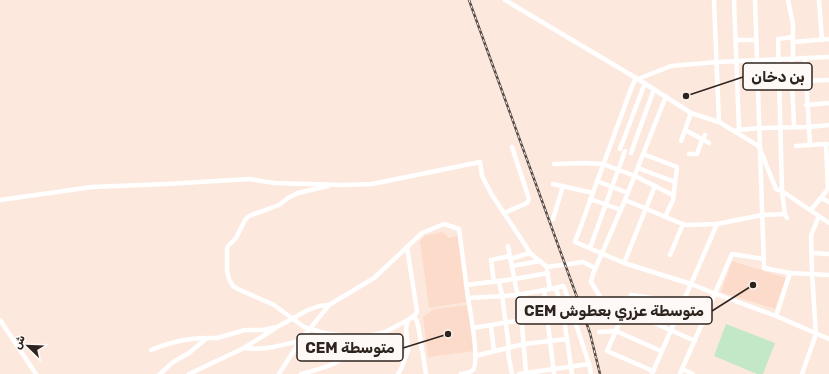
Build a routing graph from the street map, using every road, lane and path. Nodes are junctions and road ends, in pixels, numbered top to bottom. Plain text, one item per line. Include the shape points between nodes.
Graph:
1 (505, 0) edge
2 (734, 0) edge
3 (755, 0) edge
4 (788, 0) edge
5 (819, 0) edge
6 (714, 1) dead end
7 (829, 39) edge
8 (736, 40) junction
9 (756, 40) junction
10 (793, 40) junction
11 (822, 40) junction
12 (829, 57) edge
13 (792, 58) junction
14 (805, 59) junction
15 (778, 60) junction
16 (758, 61) junction
17 (717, 62) junction
18 (738, 62) junction
19 (637, 78) junction
20 (829, 80) edge
21 (805, 81) junction
22 (645, 83) junction
23 (654, 89) junction
24 (666, 96) junction
25 (829, 103) edge
26 (806, 104) junction
27 (691, 113) junction
28 (719, 122) junction
29 (829, 125) edge
30 (794, 126) junction
31 (809, 127) junction
32 (760, 128) junction
33 (781, 128) junction
34 (740, 129) junction
35 (685, 130) junction
36 (734, 131) junction
37 (705, 135) dead end
38 (702, 140) junction
39 (681, 141) dead end
40 (709, 143) dead end
41 (810, 144) junction
42 (828, 144) edge
43 (610, 145) junction
44 (796, 146) dead end
45 (512, 147) dead end
46 (620, 149) junction
47 (760, 149) junction
48 (625, 151) junction
49 (631, 153) junction
50 (689, 154) dead end
51 (643, 156) junction
52 (554, 164) dead end
53 (603, 164) junction
54 (828, 166) edge
55 (638, 168) junction
56 (618, 170) junction
57 (635, 176) junction
58 (597, 181) junction
59 (675, 182) junction
60 (553, 184) dead end
61 (331, 185) junction
62 (563, 186) junction
63 (655, 186) junction
64 (612, 187) junction
65 (828, 189) edge
66 (782, 191) junction
67 (593, 193) junction
68 (628, 193) junction
69 (673, 195) junction
70 (821, 198) junction
71 (590, 199) junction
72 (0, 200) edge
73 (625, 200) junction
74 (829, 202) edge
75 (606, 204) junction
76 (645, 209) junction
77 (621, 210) junction
78 (811, 210) junction
79 (504, 213) junction
80 (762, 214) junction
81 (819, 216) junction
82 (665, 217) junction
83 (553, 219) dead end
84 (829, 223) edge
85 (683, 224) junction
86 (717, 224) junction
87 (508, 246) dead end
88 (407, 247) junction
89 (590, 248) junction
90 (530, 252) junction
91 (602, 253) junction
92 (812, 253) junction
93 (829, 254) edge
94 (670, 255) dead end
95 (510, 258) junction
96 (764, 259) junction
97 (540, 261) junction
98 (624, 263) junction
99 (512, 266) junction
100 (547, 267) junction
101 (595, 268) junction
102 (548, 273) junction
103 (790, 273) junction
104 (812, 273) junction
105 (829, 275) edge
106 (515, 280) junction
107 (497, 282) junction
108 (691, 284) junction
109 (466, 285) junction
110 (553, 289) junction
111 (544, 290) junction
112 (716, 294) junction
113 (502, 295) junction
114 (517, 295) junction
115 (468, 298) junction
116 (329, 305) junction
117 (625, 310) junction
118 (563, 313) junction
119 (547, 316) junction
120 (776, 316) junction
121 (413, 317) junction
122 (294, 318) junction
123 (0, 320) edge
124 (408, 320) junction
125 (521, 320) junction
126 (649, 320) junction
127 (506, 323) junction
128 (491, 326) junction
129 (277, 327) junction
130 (473, 328) junction
131 (310, 329) junction
132 (616, 331) junction
133 (671, 331) junction
134 (599, 332) dead end
135 (816, 334) junction
136 (371, 336) junction
137 (207, 338) junction
138 (567, 339) junction
139 (829, 339) edge
140 (300, 341) junction
141 (695, 341) junction
142 (550, 342) junction
143 (524, 344) junction
144 (509, 347) junction
145 (244, 348) junction
146 (151, 350) dead end
147 (494, 351) junction
148 (662, 351) junction
149 (475, 356) junction
150 (589, 364) junction
151 (571, 366) junction
152 (554, 371) edge
153 (681, 371) edge
154 (471, 373) edge
155 (526, 373) edge
156 (652, 373) edge
157 (36, 374) edge
158 (160, 374) edge
159 (188, 374) edge
160 (279, 374) edge
161 (301, 374) edge
162 (398, 374) edge
163 (426, 374) edge
164 (461, 374) edge
165 (512, 374) edge
166 (519, 374) edge
167 (572, 374) edge
168 (591, 374) edge
169 (693, 374) edge
170 (802, 374) edge

1 - 19 street
2 - 8 street
3 - 9 street
4 - 10 street
5 - 11 street
6 - 17 street
7 - 11 street
8 - 9 street
8 - 18 street
9 - 16 street
10 - 11 street
10 - 13 street
10 - 15 street via 778,39
12 - 14 street
13 - 14 street
13 - 15 street
13 - 30 street
14 - 21 street
15 - 16 street
15 - 33 street
16 - 18 street
16 - 32 street
17 - 18 street
17 - 19 street via 672,66
17 - 28 street
18 - 34 street
19 - 22 street
19 - 43 street via 630,89
20 - 21 street
21 - 26 street
22 - 23 street
22 - 46 street
23 - 24 street
23 - 49 street
24 - 27 street
24 - 51 street
25 - 26 street
26 - 31 street
27 - 28 street
27 - 35 street
28 - 36 street
29 - 31 street
30 - 31 street
30 - 33 street
31 - 41 street
32 - 33 street
32 - 34 street
32 - 47 street
33 - 66 street
34 - 36 street
35 - 38 street
35 - 39 street
36 - 47 street
37 - 38 street
38 - 40 street
38 - 50 street via 697,154
41 - 42 street
41 - 44 street
42 - 54 street
43 - 46 street
43 - 53 street
45 - 79 street via 529,199
46 - 48 street
47 - 66 street via 774,186
47 - 80 street
48 - 49 street
48 - 56 street
49 - 51 street
51 - 55 street
51 - 59 street via 677,167
52 - 53 street
53 - 56 street
53 - 58 street
54 - 65 street
55 - 57 street
55 - 59 street
56 - 57 street
56 - 64 street
57 - 63 street
57 - 68 street
58 - 64 street
58 - 67 street
59 - 69 street
60 - 62 street
61 - 72 street via 274,183 250,179 92,187
61 - 79 street via 372,184 480,162 482,176
61 - 122 street via 298,193 279,205 249,216 228,246 226,270 233,286 274,304
62 - 67 street
62 - 83 street
63 - 69 street
63 - 76 street
64 - 68 street
64 - 75 street
65 - 70 street
66 - 78 street
66 - 80 street via 786,216
67 - 71 street
68 - 73 street
69 - 82 street
70 - 74 street
70 - 78 street
71 - 75 street
71 - 89 street via 575,242
73 - 76 street
73 - 77 street
75 - 77 street
75 - 89 street
76 - 82 street
76 - 98 street
77 - 91 street
78 - 81 street
79 - 90 street
80 - 86 street
80 - 96 street
81 - 84 street
81 - 92 street via 812,233
82 - 85 street
85 - 86 street
85 - 94 street
86 - 108 street
87 - 95 street
88 - 109 street via 422,233 444,224 459,229
88 - 116 street via 374,278
88 - 121 street via 417,308
89 - 91 street
90 - 95 street
90 - 97 street
91 - 98 street
91 - 101 street
92 - 93 street
92 - 104 street
95 - 99 street
95 - 107 street via 492,259
96 - 103 street via 764,268
96 - 112 street via 732,254
97 - 99 street
97 - 100 street
98 - 108 street
99 - 106 street
100 - 101 street via 583,262
100 - 102 street
101 - 117 street via 591,282 610,312
102 - 106 street
102 - 110 street
103 - 104 street
103 - 120 street
104 - 105 street
104 - 135 street
106 - 107 street
106 - 114 street
107 - 109 street
107 - 113 street
108 - 112 street
108 - 133 street
109 - 115 street
110 - 111 street
110 - 118 street
110 - 150 street via 564,287
111 - 114 street
111 - 119 street
112 - 120 street
112 - 141 street
113 - 114 street
113 - 115 street
113 - 127 street
114 - 125 street
115 - 130 street
116 - 122 street via 308,310
116 - 131 street
117 - 126 street
117 - 126 street via 631,295 659,299
117 - 132 street
118 - 119 street
118 - 138 street
119 - 125 street
119 - 142 street
120 - 135 street
121 - 124 street
121 - 163 street via 416,318 418,325
122 - 129 street
122 - 131 street
123 - 157 street
124 - 136 street
124 - 162 street via 408,350
125 - 127 street
125 - 143 street
126 - 133 street
127 - 128 street
127 - 144 street
128 - 130 street
128 - 147 street
129 - 137 street via 245,330 217,338
129 - 145 street
130 - 149 street
131 - 136 street via 348,336
131 - 140 street
132 - 134 street
132 - 148 street
132 - 156 street via 607,351
133 - 141 street
133 - 148 street
135 - 139 street
135 - 170 street
136 - 161 street via 341,360
137 - 146 street via 192,338
137 - 158 street
138 - 142 street
138 - 151 street
140 - 145 street via 260,349
140 - 160 street
141 - 153 street
142 - 143 street
142 - 152 street
143 - 144 street
143 - 155 street
144 - 147 street
144 - 165 street
145 - 159 street
147 - 149 street
148 - 156 street
149 - 154 street
150 - 151 street
150 - 168 street
151 - 152 street
151 - 167 street
152 - 155 street
153 - 169 street
154 - 164 street
155 - 166 street

